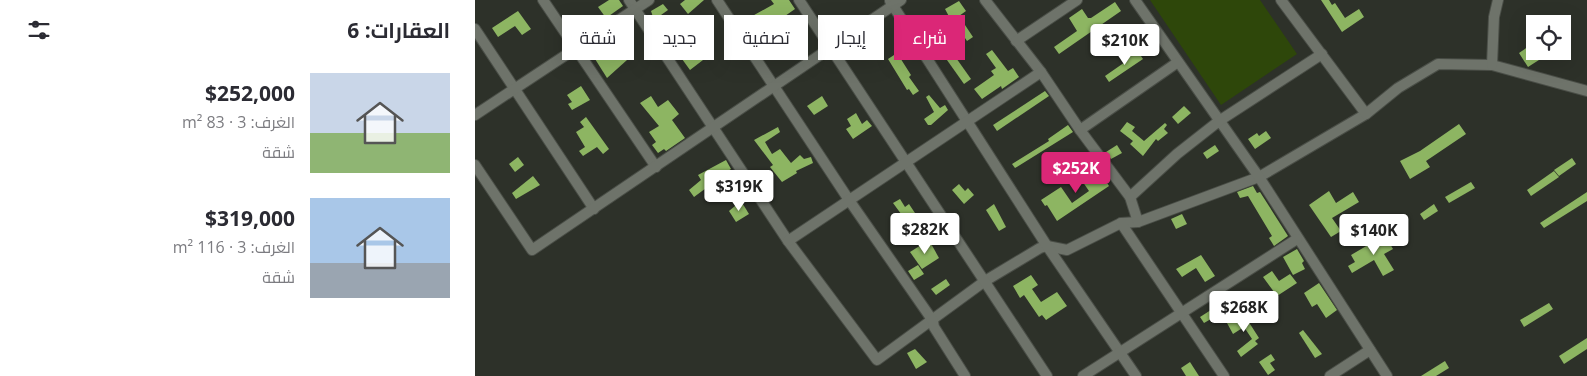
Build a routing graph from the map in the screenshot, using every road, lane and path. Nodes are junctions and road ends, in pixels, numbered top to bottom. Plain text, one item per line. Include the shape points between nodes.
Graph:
1 (543, 0) edge
2 (629, 0) edge
3 (649, 0) edge
4 (717, 0) edge
5 (799, 0) edge
6 (985, 0) edge
7 (1077, 0) edge
8 (1135, 0) edge
9 (1281, 0) edge
10 (1498, 0) edge
11 (895, 2) edge
12 (635, 9) junction
13 (626, 15) edge
14 (877, 15) edge
15 (562, 28) edge
16 (818, 28) edge
17 (475, 29) edge
18 (1017, 41) junction
19 (1322, 54) junction
20 (562, 57) edge
21 (818, 57) edge
22 (584, 60) edge
23 (839, 60) edge
24 (1178, 62) junction
25 (1492, 65) junction
26 (1041, 72) junction
27 (774, 87) junction
28 (515, 89) junction
29 (1587, 91) edge
30 (1366, 114) junction
31 (475, 115) edge
32 (968, 120) junction
33 (1219, 121) junction
34 (713, 128) junction
35 (1080, 130) junction
36 (906, 162) junction
37 (475, 165) edge
38 (656, 167) junction
39 (1259, 177) junction
40 (1130, 197) junction
41 (849, 200) junction
42 (595, 209) junction
43 (1137, 222) junction
44 (1121, 223) junction
45 (1297, 239) junction
46 (788, 241) junction
47 (1047, 246) junction
48 (985, 281) junction
49 (1183, 313) junction
50 (933, 321) junction
51 (1370, 350) junction
52 (1120, 352) junction
53 (965, 376) edge
54 (1047, 376) edge
55 (1083, 376) edge
56 (1136, 376) edge
57 (1224, 376) edge
58 (1330, 376) edge
59 (1387, 376) edge

1 - 15 street
2 - 12 street
3 - 12 street
4 - 27 street
5 - 16 street
6 - 18 street
7 - 18 street
8 - 24 street
9 - 19 street
10 - 25 street
11 - 14 street
11 - 32 street
12 - 13 street
12 - 34 street
17 - 28 street
18 - 26 street
19 - 30 street
19 - 33 street
20 - 28 street
21 - 27 street
22 - 38 street
23 - 36 street
24 - 33 street
24 - 35 street
25 - 29 street
25 - 30 street via 1438,64 1397,88
26 - 32 street
26 - 35 street
27 - 34 street
27 - 41 street
28 - 31 street
28 - 42 street
30 - 39 street
32 - 36 street
32 - 47 street
33 - 39 street
33 - 40 street
34 - 38 street
34 - 46 street
35 - 40 street
36 - 41 street
36 - 48 street
37 - 42 street via 532,250
38 - 42 street
39 - 43 street
39 - 45 street
40 - 43 street
41 - 46 street
41 - 50 street
43 - 44 street
44 - 47 street via 1067,250
44 - 49 street
45 - 49 street
45 - 51 street
46 - 50 street via 877,360
47 - 48 street
47 - 52 street
48 - 50 street
48 - 54 street
49 - 52 street
49 - 57 street
50 - 53 street
51 - 58 street
51 - 59 street
52 - 55 street
52 - 56 street

